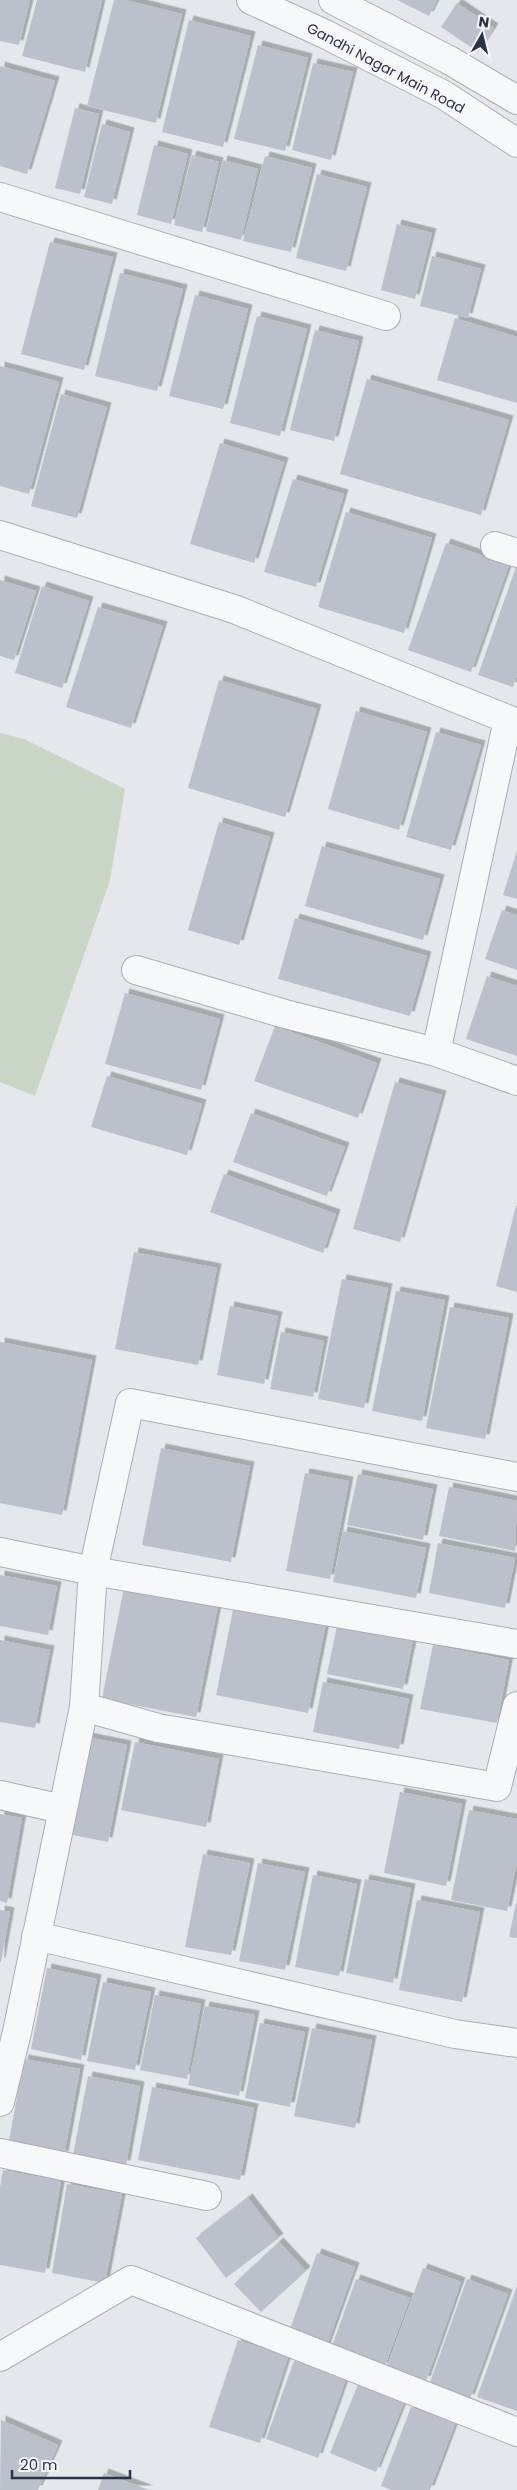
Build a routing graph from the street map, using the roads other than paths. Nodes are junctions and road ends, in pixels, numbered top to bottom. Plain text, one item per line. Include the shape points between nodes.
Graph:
1 (251, 0) edge
2 (333, 0) edge
3 (517, 100) edge
4 (517, 143) edge
5 (0, 197) edge
6 (386, 316) dead end
7 (0, 534) edge
8 (513, 722) edge
9 (136, 970) dead end
10 (436, 1052) junction
11 (517, 1080) edge
12 (517, 1477) edge
13 (0, 1552) edge
14 (93, 1571) junction
15 (517, 1644) edge
16 (517, 1706) edge
17 (84, 1708) junction
18 (507, 1791) edge
19 (0, 1795) edge
20 (62, 1809) junction
21 (36, 1936) junction
22 (9, 2030) edge
23 (517, 2043) edge
24 (0, 2102) edge
25 (0, 2153) edge
26 (207, 2196) dead end
27 (0, 2357) edge
28 (517, 2432) edge

1 - 4 street, Gandhi Nagar Main Road via 444,95
2 - 3 street via 449,60
5 - 6 street
7 - 8 street via 234,609
8 - 10 street
9 - 10 street via 285,1014
10 - 11 street
12 - 14 street via 130,1402
13 - 14 street
14 - 15 street
14 - 17 street
16 - 18 street
17 - 18 street via 158,1728
17 - 20 street
19 - 20 street
20 - 21 street
21 - 22 street
21 - 23 street via 455,2034
22 - 24 street
25 - 26 street
27 - 28 street via 131,2280

